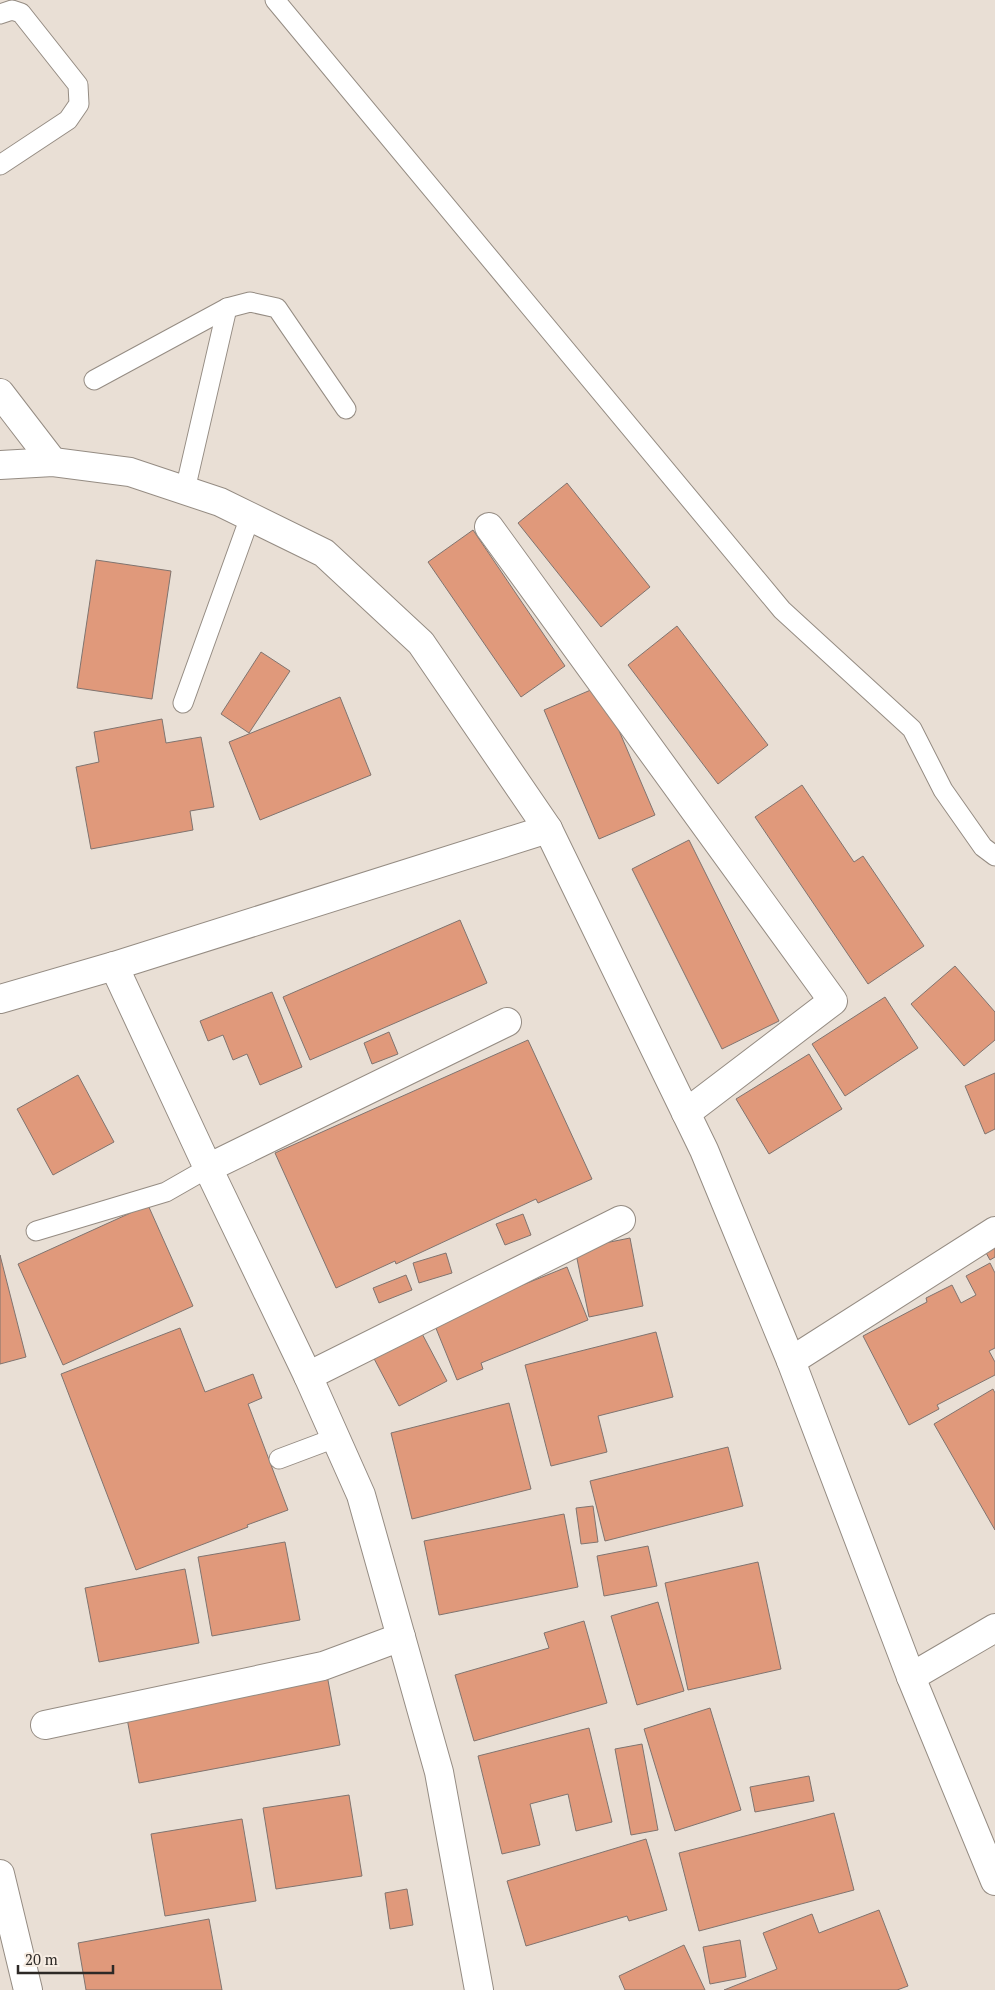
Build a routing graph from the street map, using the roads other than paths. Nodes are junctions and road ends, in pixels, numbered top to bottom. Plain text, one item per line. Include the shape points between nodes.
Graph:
1 (276, 0) edge
2 (0, 14) edge
3 (1, 163) edge
4 (227, 308) junction
5 (94, 380) dead end
6 (0, 393) edge
7 (346, 408) dead end
8 (53, 462) junction
9 (0, 465) edge
10 (185, 490) junction
11 (250, 516) junction
12 (489, 528) dead end
13 (183, 703) dead end
14 (548, 829) junction
15 (995, 856) edge
16 (114, 966) junction
17 (0, 999) edge
18 (506, 1022) dead end
19 (686, 1113) junction
20 (208, 1168) junction
21 (621, 1220) dead end
22 (36, 1231) dead end
23 (995, 1232) edge
24 (791, 1361) junction
25 (308, 1376) junction
26 (335, 1438) junction
27 (279, 1460) dead end
28 (995, 1628) edge
29 (401, 1637) junction
30 (912, 1677) junction
31 (45, 1725) dead end
32 (0, 1874) edge
33 (995, 1880) edge
34 (28, 1990) edge
35 (479, 1990) edge

1 - 15 lane via 782,610 912,729 943,790 983,847
2 - 3 lane via 12,10 21,13 78,85 79,104 68,120
4 - 5 lane
4 - 7 lane via 250,302 277,308
4 - 10 lane
6 - 8 street
8 - 9 street
8 - 10 street via 130,472
10 - 11 street
11 - 13 lane
11 - 14 street via 324,553 421,643
12 - 19 street via 833,1001
14 - 16 street
14 - 19 street
16 - 17 street
16 - 20 street
18 - 20 street
19 - 24 street
20 - 22 lane via 166,1192
20 - 25 street
21 - 25 street
23 - 24 street
24 - 30 street
25 - 26 street
26 - 27 lane
26 - 29 street via 361,1495
28 - 30 street
29 - 31 street via 323,1666
29 - 35 street via 439,1772
30 - 33 street
32 - 34 street

